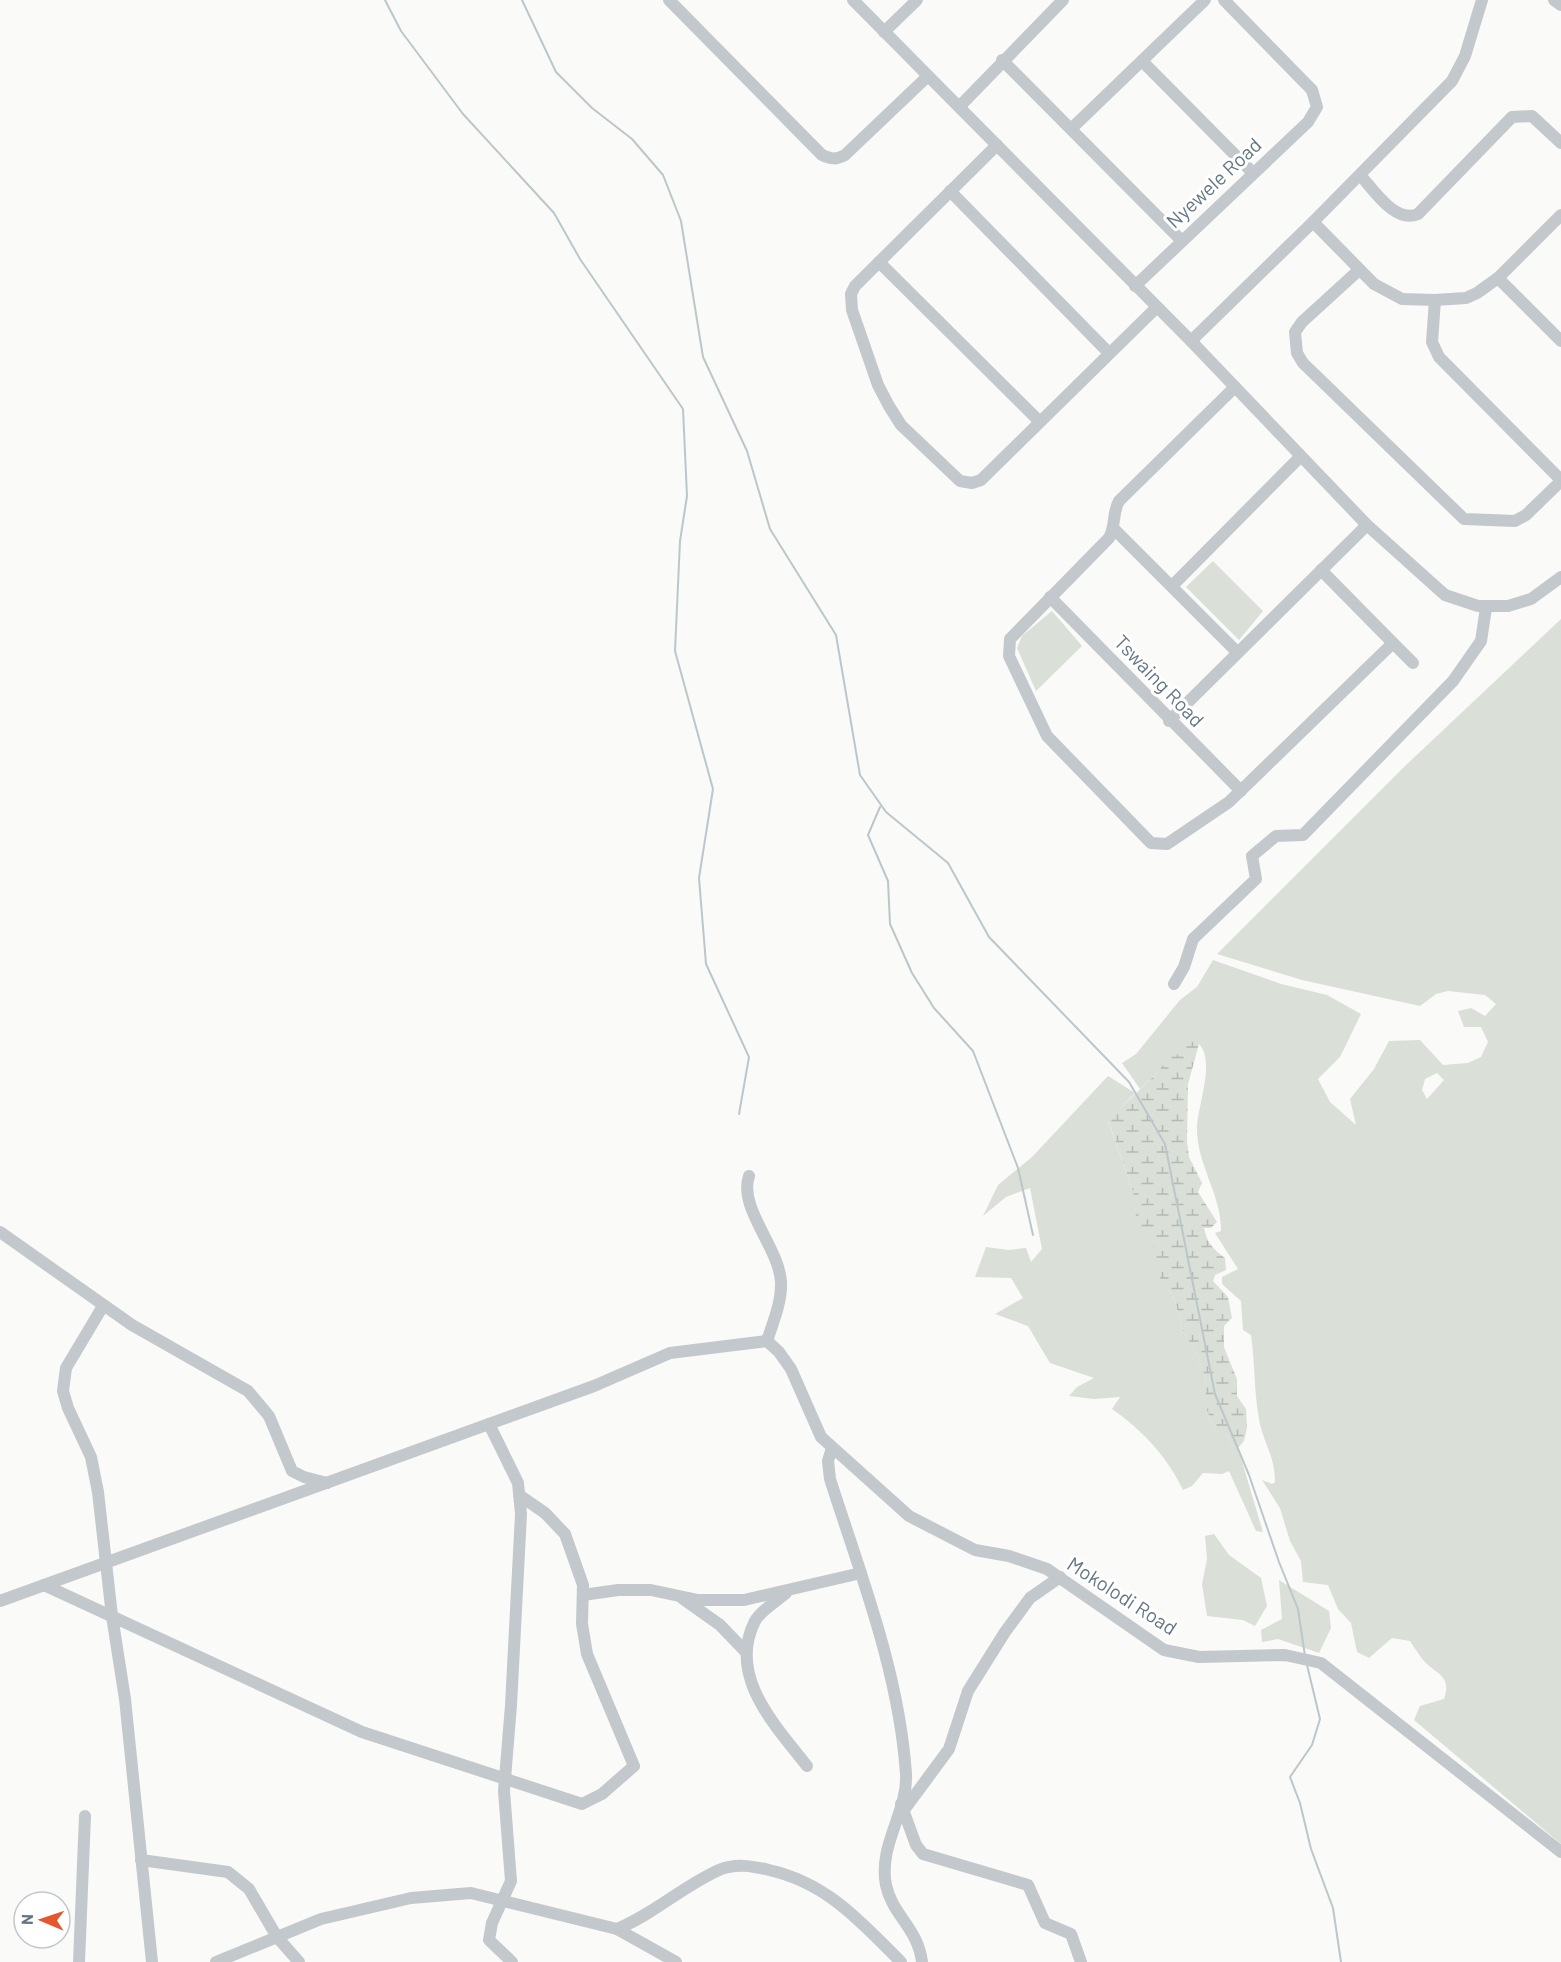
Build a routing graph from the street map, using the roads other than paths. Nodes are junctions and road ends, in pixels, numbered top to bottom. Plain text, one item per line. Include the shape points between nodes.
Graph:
1 (669, 0) edge
2 (853, 0) edge
3 (916, 0) edge
4 (1063, 0) edge
5 (1205, 0) edge
6 (1224, 0) edge
7 (1482, 0) edge
8 (1554, 0) edge
9 (1561, 5) edge
10 (884, 32) junction
11 (1002, 60) junction
12 (1142, 61) junction
13 (928, 75) junction
14 (959, 107) junction
15 (1071, 129) junction
16 (1561, 143) edge
17 (997, 145) junction
18 (1253, 173) junction
19 (1360, 175) junction
20 (950, 191) junction
21 (1561, 215) edge
22 (1313, 222) junction
23 (1182, 241) junction
24 (879, 262) junction
25 (1359, 270) junction
26 (1498, 278) junction
27 (1135, 286) junction
28 (1435, 300) junction
29 (1156, 308) junction
30 (1191, 341) junction
31 (1561, 341) edge
32 (1108, 352) junction
33 (1235, 387) junction
34 (1039, 421) junction
35 (1300, 457) junction
36 (1561, 480) edge
37 (1367, 525) junction
38 (1114, 529) junction
39 (1321, 570) junction
40 (1561, 577) edge
41 (1173, 585) junction
42 (1050, 597) junction
43 (1486, 608) junction
44 (1393, 643) junction
45 (1237, 652) junction
46 (1413, 663) dead end
47 (1170, 721) junction
48 (1240, 791) junction
49 (1174, 984) dead end
50 (749, 1176) dead end
51 (0, 1232) edge
52 (103, 1306) junction
53 (767, 1341) junction
54 (489, 1424) junction
55 (832, 1448) junction
56 (327, 1483) junction
57 (519, 1495) junction
58 (106, 1563) junction
59 (861, 1573) junction
60 (1060, 1577) junction
61 (44, 1585) junction
62 (787, 1592) junction
63 (583, 1595) junction
64 (679, 1596) junction
65 (0, 1601) edge
66 (112, 1616) junction
67 (746, 1652) junction
68 (807, 1766) dead end
69 (504, 1778) junction
70 (902, 1807) junction
71 (85, 1816) dead end
72 (1561, 1852) edge
73 (141, 1860) junction
74 (502, 1899) junction
75 (617, 1929) junction
76 (276, 1937) junction
77 (79, 1962) edge
78 (152, 1962) edge
79 (216, 1962) edge
80 (299, 1962) edge
81 (512, 1962) edge
82 (676, 1962) edge
83 (901, 1962) edge
84 (922, 1962) edge
85 (1081, 1962) edge

1 - 13 street via 828,158 845,155
2 - 10 street
3 - 10 street
4 - 11 street
5 - 12 street
6 - 18 street, Nyewele Road via 1312,90 1317,107 1308,122
7 - 19 street via 1465,56 1452,81
8 - 9 street
10 - 13 street
11 - 14 street
11 - 15 street
12 - 15 street
12 - 18 street
13 - 14 street
14 - 17 street
15 - 23 street
16 - 19 street via 1532,116 1512,117 1411,217 1396,213
17 - 20 street
17 - 27 street
18 - 23 street, Nyewele Road
19 - 22 street
20 - 24 street
20 - 32 street
21 - 26 street
22 - 25 street
22 - 30 street
23 - 27 street, Nyewele Road
24 - 34 street
24 - 34 street via 855,286 850,303 878,385 900,425 952,475 966,483 981,480
25 - 28 street via 1391,295
25 - 36 street via 1295,332 1297,353 1303,363 1464,519 1515,521
26 - 28 street via 1472,296
26 - 31 street
27 - 29 street
28 - 36 street via 1432,342 1439,357
29 - 30 street
29 - 32 street
30 - 33 street
32 - 34 street
33 - 35 street
33 - 38 street via 1119,501
35 - 37 street
35 - 41 street
37 - 39 street
37 - 43 street via 1445,595
38 - 41 street
38 - 42 street
39 - 44 street
39 - 45 street
40 - 43 street via 1531,599
41 - 45 street
42 - 47 street, Tswaing Road
42 - 48 street via 1012,635 1009,656 1047,736 1146,839 1167,844
43 - 49 street via 1481,641 1454,681 1303,835 1276,836 1252,856 1256,879 1193,939
44 - 46 street
44 - 48 street
45 - 47 street
47 - 48 street, Tswaing Road
50 - 53 street via 747,1195 775,1256 781,1281
51 - 52 street
52 - 56 street via 248,1390 269,1416 291,1471
52 - 58 street via 66,1368 63,1390 91,1457
53 - 54 street via 670,1353
53 - 55 street, Mokolodi Road via 791,1369 821,1437
54 - 56 street
54 - 57 street via 518,1483
55 - 59 street via 828,1461 830,1479
55 - 60 street, Mokolodi Road via 909,1516 966,1547 1017,1559
56 - 58 street
57 - 63 street via 545,1513 565,1534
57 - 69 street via 511,1705
58 - 61 street
58 - 66 street
59 - 62 street
59 - 70 street via 889,1661 906,1774
60 - 70 street via 1030,1598 1005,1632 968,1691 949,1749
60 - 72 street, Mokolodi Road via 1164,1650 1199,1656 1285,1655 1324,1665
61 - 65 street
61 - 66 street
62 - 64 street via 744,1600
62 - 67 street via 755,1619
63 - 64 street via 651,1590
63 - 69 street via 587,1654 634,1766 602,1794 582,1804
64 - 67 street via 720,1626
66 - 69 street via 362,1732
66 - 73 street via 125,1699
67 - 68 street via 751,1683 765,1714
69 - 74 street via 511,1881
70 - 84 street via 889,1836 886,1885 893,1906 916,1938
70 - 85 street via 916,1845 928,1857 1028,1885 1042,1920 1071,1934
71 - 77 street
73 - 76 street via 228,1872 249,1889
73 - 78 street
74 - 75 street
74 - 76 street via 471,1893 411,1898 321,1919
74 - 81 street via 489,1940
75 - 82 street
75 - 83 street via 639,1920 721,1870 747,1865 794,1875 813,1884 864,1924
76 - 79 street
76 - 80 street

